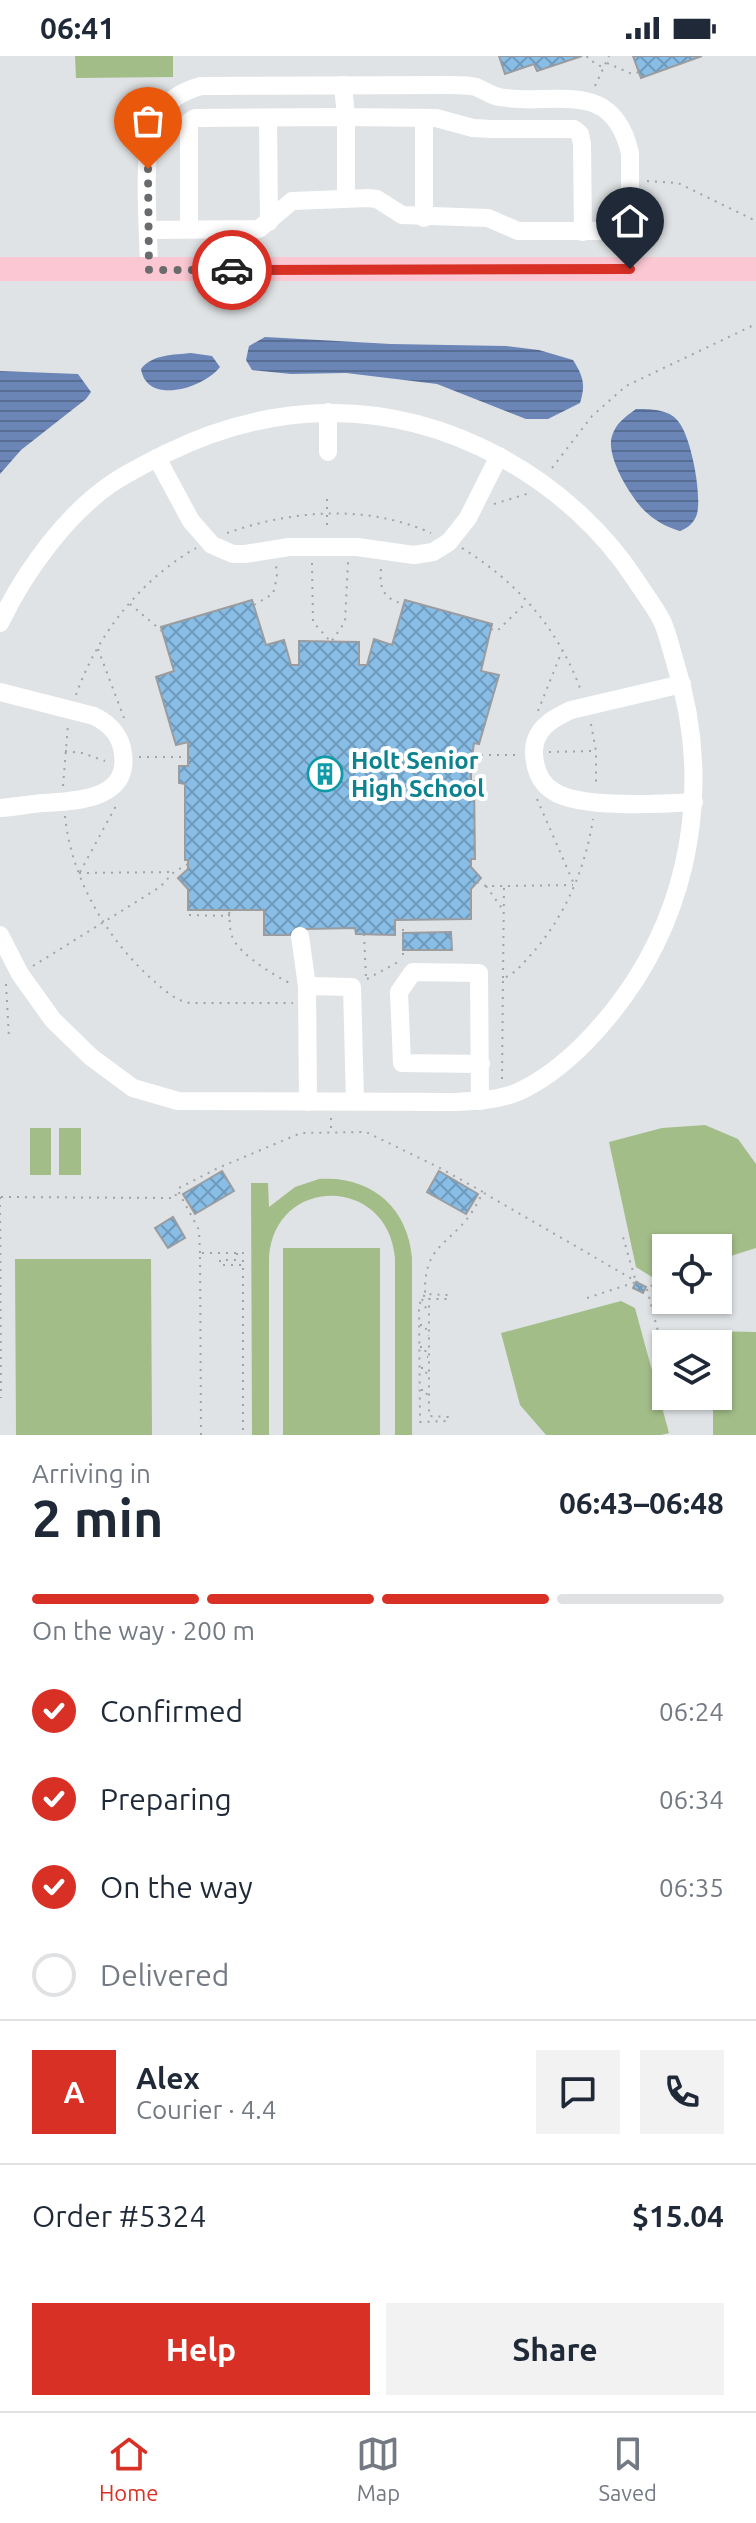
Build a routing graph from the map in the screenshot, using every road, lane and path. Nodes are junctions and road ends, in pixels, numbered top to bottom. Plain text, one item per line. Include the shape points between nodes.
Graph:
1 (587, 56) edge
2 (609, 56) edge
3 (606, 63) junction
4 (603, 68) junction
5 (639, 72) dead end
6 (343, 85) junction
7 (593, 90) dead end
8 (346, 117) junction
9 (424, 118) junction
10 (268, 119) junction
11 (630, 181) junction
12 (346, 198) junction
13 (424, 218) junction
14 (756, 221) edge
15 (269, 222) junction
16 (189, 229) junction
17 (149, 230) junction
18 (630, 231) junction
19 (583, 232) junction
20 (0, 269) edge
21 (630, 269) junction
22 (756, 269) edge
23 (149, 270) junction
24 (756, 324) edge
25 (328, 412) junction
26 (328, 452) dead end
27 (499, 456) junction
28 (157, 458) junction
29 (543, 482) junction
30 (327, 499) dead end
31 (489, 506) dead end
32 (327, 513) junction
33 (189, 541) dead end
34 (459, 546) junction
35 (327, 547) junction
36 (202, 548) junction
37 (348, 560) dead end
38 (312, 561) dead end
39 (382, 564) dead end
40 (266, 565) dead end
41 (528, 601) junction
42 (130, 603) junction
43 (404, 604) dead end
44 (254, 605) dead end
45 (0, 623) edge
46 (491, 629) dead end
47 (163, 632) dead end
48 (97, 648) junction
49 (563, 649) junction
50 (682, 684) junction
51 (0, 692) edge
52 (586, 706) junction
53 (72, 710) junction
54 (536, 717) dead end
55 (125, 721) dead end
56 (596, 751) junction
57 (544, 752) dead end
58 (473, 755) dead end
59 (524, 755) dead end
60 (536, 795) dead end
61 (120, 799) dead end
62 (595, 801) junction
63 (63, 802) junction
64 (694, 802) junction
65 (0, 808) edge
66 (188, 864) dead end
67 (174, 872) junction
68 (79, 873) junction
69 (477, 882) dead end
70 (574, 885) junction
71 (486, 886) junction
72 (504, 886) junction
73 (504, 911) junction
74 (189, 915) dead end
75 (104, 922) junction
76 (403, 929) dead end
77 (0, 935) edge
78 (300, 936) dead end
79 (403, 960) junction
80 (403, 969) dead end
81 (12, 977) junction
82 (503, 978) junction
83 (366, 980) dead end
84 (303, 991) junction
85 (9, 1038) dead end
86 (481, 1064) junction
87 (503, 1096) junction
88 (355, 1101) junction
89 (480, 1101) junction
90 (308, 1102) junction
91 (177, 1189) junction
92 (483, 1192) junction
93 (0, 1197) edge
94 (623, 1237) dead end
95 (200, 1253) junction
96 (237, 1253) junction
97 (243, 1265) junction
98 (636, 1282) junction
99 (652, 1286) edge
100 (646, 1287) junction
101 (425, 1294) junction
102 (587, 1298) dead end
103 (422, 1299) junction
104 (429, 1313) junction
105 (419, 1325) junction
106 (658, 1330) edge
107 (429, 1336) junction
108 (419, 1346) junction
109 (429, 1357) junction
110 (419, 1368) junction
111 (429, 1380) junction
112 (419, 1390) junction
113 (1, 1398) edge
114 (429, 1401) junction
115 (201, 1435) edge
116 (243, 1435) edge

1 - 4 path
2 - 3 path
3 - 4 path
3 - 5 path
4 - 7 path
6 - 8 lane
6 - 11 lane via 451,85 476,87 496,97 589,101 618,120 626,134
6 - 17 lane via 201,86 166,104 152,126 148,151
8 - 9 lane
8 - 10 lane
8 - 12 lane
9 - 13 lane
9 - 19 lane via 473,128 574,129 582,144
10 - 15 lane
10 - 16 lane via 191,119
11 - 14 path via 678,183
11 - 18 lane
12 - 13 lane via 377,199 402,215
12 - 15 lane via 292,201
13 - 19 lane via 488,218 518,231
15 - 16 lane via 259,229
16 - 17 lane
17 - 23 lane
18 - 19 lane
18 - 21 lane
20 - 23 main road
21 - 22 main road
21 - 23 main road
24 - 29 path via 626,386 592,416
25 - 26 lane
25 - 27 lane via 419,425
25 - 28 lane via 248,423 199,437
27 - 29 lane
27 - 34 lane
28 - 36 lane
28 - 45 lane via 115,481 55,537 13,595
29 - 31 path via 535,491
29 - 50 lane via 603,535 625,564 662,621
30 - 32 path
32 - 34 path via 387,519
32 - 35 path
32 - 36 path via 262,522
33 - 36 path
34 - 35 lane via 414,555
34 - 41 path
35 - 36 lane via 245,554
36 - 42 path via 154,579
37 - 38 path via 345,622 331,642 313,622
39 - 43 path via 382,592
40 - 44 path via 276,564 275,589
41 - 46 path via 497,631
41 - 49 path
42 - 47 path
42 - 48 path
48 - 53 path
48 - 55 path
49 - 52 path
49 - 54 path
50 - 52 lane
50 - 64 lane via 692,731
51 - 53 lane
52 - 56 path
52 - 62 lane via 540,729 535,766 552,791
53 - 63 path via 64,750
53 - 63 lane via 106,722 118,736 124,763 113,786 100,796
56 - 57 path
56 - 62 path
58 - 59 path
60 - 70 path
61 - 68 path
62 - 64 lane
62 - 70 path via 586,855
63 - 65 lane
63 - 68 path
64 - 87 lane via 691,842 678,892 625,996 576,1051 541,1079
66 - 67 path
67 - 68 path
67 - 75 path
68 - 75 path
69 - 71 path
70 - 72 path
70 - 82 path via 541,943
71 - 72 path
71 - 73 path
72 - 73 path
73 - 82 path
74 - 84 path via 229,916 229,910 232,938 258,963
75 - 81 path
75 - 84 path via 148,976 183,1002
76 - 79 path
77 - 81 lane
78 - 84 lane
79 - 80 path
79 - 83 path
81 - 85 path
81 - 90 lane via 91,1057 133,1088 178,1101
82 - 87 path
84 - 88 lane via 352,987
84 - 90 lane
86 - 86 lane via 479,973 413,972 399,992 402,1063
86 - 89 lane
87 - 89 lane
88 - 89 lane
88 - 90 lane
91 - 92 path via 301,1133 366,1132
91 - 93 path via 175,1198
91 - 95 path via 199,1230
92 - 98 path
92 - 101 path via 424,1271
93 - 113 path
94 - 98 path
95 - 96 path
95 - 115 path
96 - 97 path via 243,1253
96 - 97 path via 237,1260 220,1260 220,1265
97 - 116 path
98 - 100 path
98 - 102 path
99 - 100 path
100 - 106 path
101 - 103 path
101 - 104 path via 448,1295 429,1299
103 - 104 path
103 - 105 path
104 - 107 path
105 - 107 path via 425,1325
105 - 108 path
107 - 109 path
108 - 109 path
108 - 110 path
109 - 111 path
110 - 111 path via 425,1368
110 - 112 path
111 - 114 path
112 - 114 path via 426,1390
112 - 114 path via 420,1422 448,1421 429,1416

